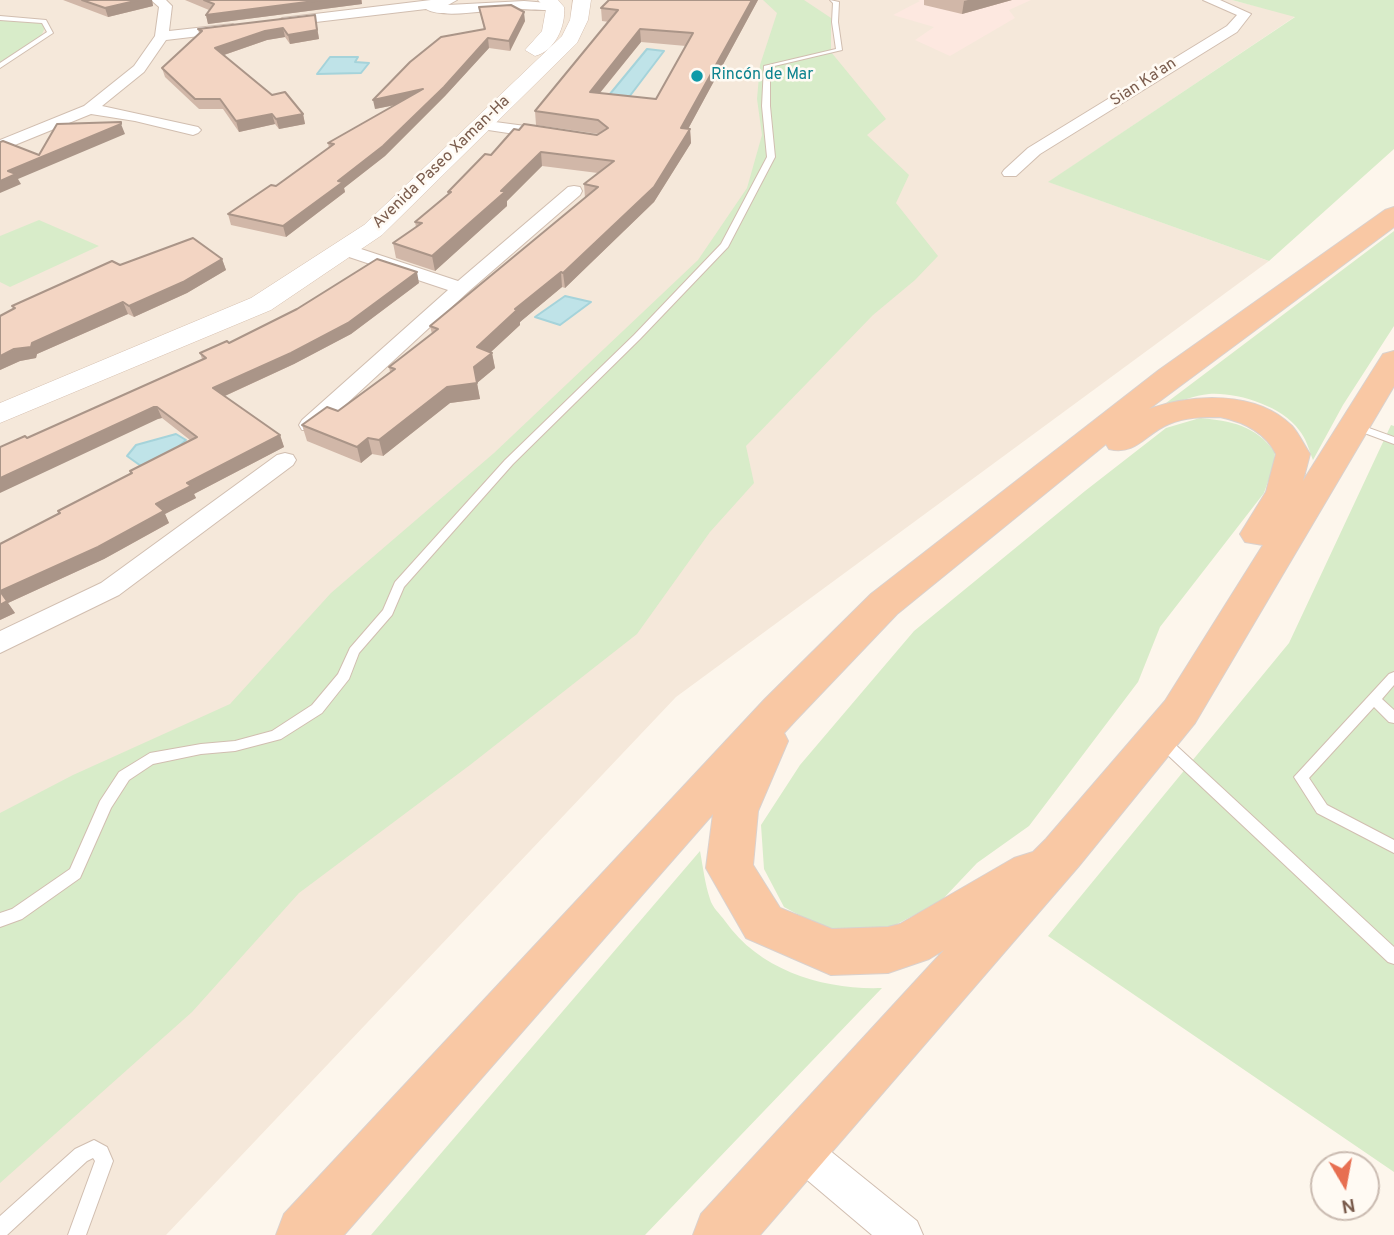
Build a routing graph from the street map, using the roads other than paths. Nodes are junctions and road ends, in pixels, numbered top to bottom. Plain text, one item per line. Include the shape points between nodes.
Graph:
1 (157, 0) edge
2 (450, 0) edge
3 (833, 0) edge
4 (1209, 0) edge
5 (420, 6) junction
6 (564, 9) edge
7 (0, 18) edge
8 (271, 23) edge
9 (243, 26) edge
10 (162, 36) junction
11 (0, 65) edge
12 (89, 109) junction
13 (480, 125) junction
14 (193, 130) dead end
15 (561, 136) edge
16 (0, 146) edge
17 (1010, 173) dead end
18 (574, 191) dead end
19 (390, 199) junction
20 (1394, 215) edge
21 (343, 250) junction
22 (461, 288) junction
23 (222, 296) junction
24 (248, 309) junction
25 (1394, 360) edge
26 (0, 394) edge
27 (0, 414) edge
28 (310, 425) edge
29 (1374, 433) edge
30 (285, 460) dead end
31 (989, 519) junction
32 (0, 643) edge
33 (1394, 677) edge
34 (1374, 699) junction
35 (780, 710) junction
36 (1394, 718) edge
37 (1169, 725) junction
38 (1394, 847) edge
39 (1062, 853) junction
40 (0, 920) edge
41 (1394, 957) edge
42 (800, 1150) junction
43 (0, 1228) edge
44 (76, 1235) edge
45 (305, 1235) edge
46 (722, 1235) edge
47 (903, 1235) edge

1 - 10 street via 166,6
2 - 5 street
3 - 40 lane via 839,50 767,66 771,157 725,245 509,462 399,585 388,612 354,651 344,677 317,709 276,735 150,759 124,776 105,805 75,873 17,914
4 - 17 street, Sian Ka'an via 1245,14 1232,29 1034,151
5 - 6 street via 460,9 523,3
5 - 8 street
6 - 13 main road, Avenida Paseo Xaman-Ha via 570,40
6 - 19 main road, Avenida Paseo Xaman-Ha via 547,38
7 - 11 lane via 44,21 50,33
9 - 10 street
10 - 12 street via 139,69
12 - 14 street
12 - 16 street
13 - 15 street
13 - 19 main road, Avenida Paseo Xaman-Ha
18 - 22 street
19 - 21 main road, Avenida Paseo Xaman-Ha via 373,230
19 - 23 main road, Avenida Paseo Xaman-Ha via 340,232
20 - 31 highway via 1170,377
21 - 22 street
21 - 24 main road, Avenida Paseo Xaman-Ha
22 - 28 street
23 - 24 main road
23 - 26 main road, Avenida Paseo Xaman-Ha
24 - 27 main road, Avenida Paseo Xaman-Ha
25 - 29 highway
29 - 37 highway
30 - 32 street via 110,589
31 - 35 highway via 884,604
31 - 37 highway via 1035,503 1155,418 1186,408 1218,406 1246,414 1279,432 1293,454 1283,492 1176,669
33 - 34 lane
34 - 36 lane
34 - 38 lane via 1301,777 1322,809
35 - 39 highway via 737,811 729,868 763,923 831,952 888,950 912,943
35 - 45 highway
37 - 39 highway
37 - 41 lane
39 - 42 highway
42 - 46 highway
42 - 47 street
43 - 44 lane via 81,1155 94,1149 104,1161

